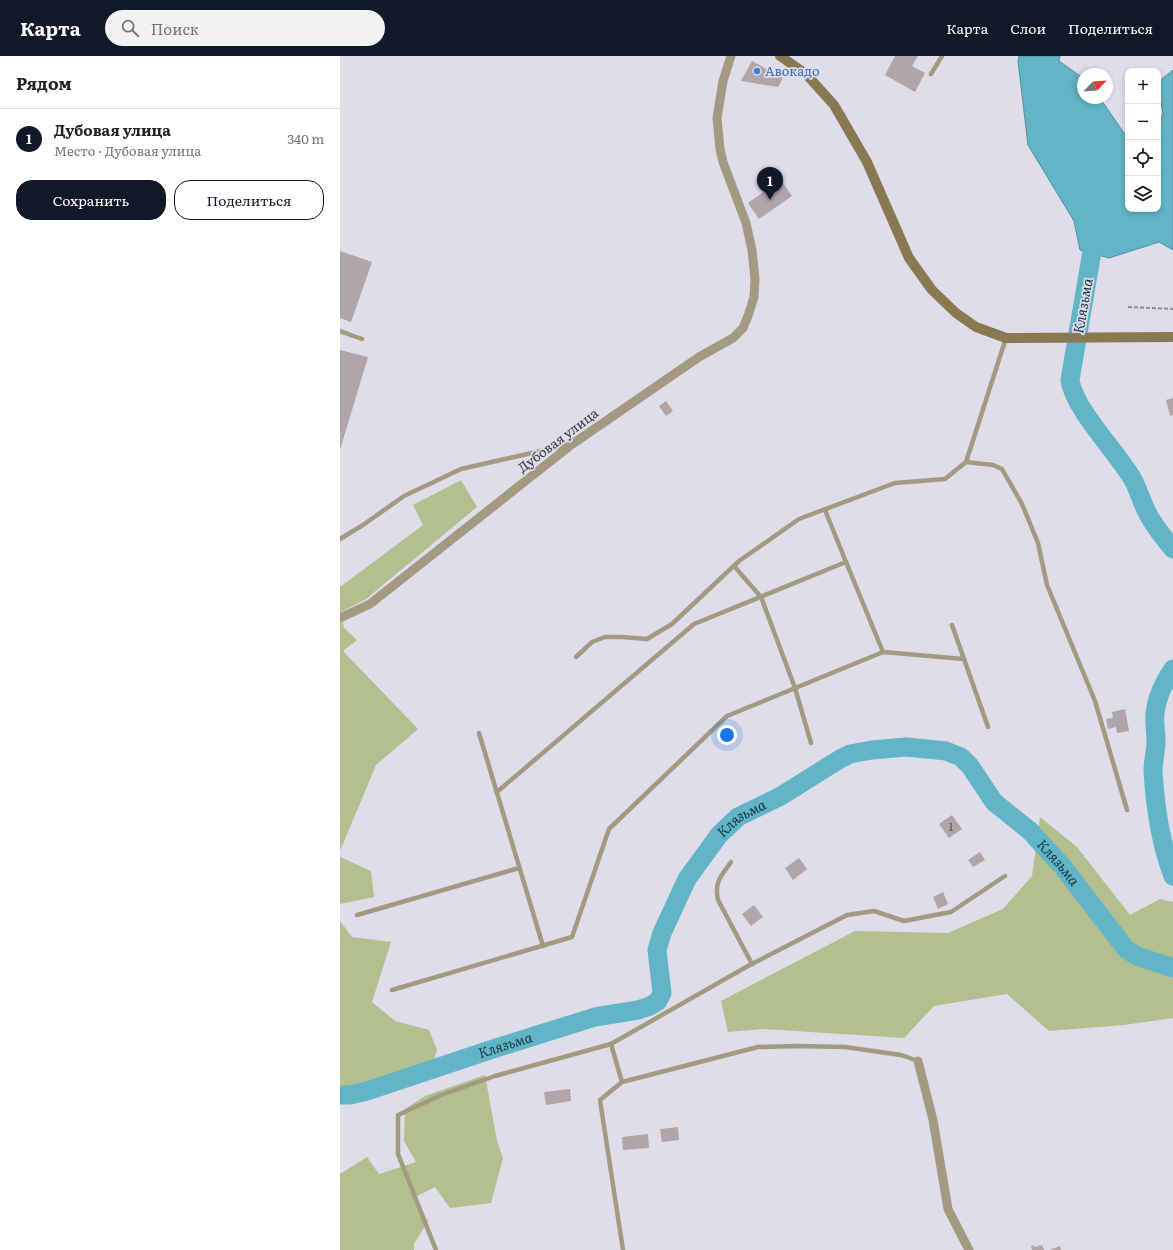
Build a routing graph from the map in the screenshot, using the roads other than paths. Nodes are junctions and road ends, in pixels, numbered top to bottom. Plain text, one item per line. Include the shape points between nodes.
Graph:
1 (731, 56) edge
2 (780, 56) edge
3 (942, 56) edge
4 (931, 74) dead end
5 (340, 331) edge
6 (1173, 337) edge
7 (1006, 338) junction
8 (362, 339) dead end
9 (571, 444) junction
10 (966, 462) junction
11 (825, 510) junction
12 (340, 539) edge
13 (846, 562) junction
14 (734, 566) junction
15 (761, 597) junction
16 (340, 618) edge
17 (952, 625) dead end
18 (883, 652) junction
19 (576, 656) dead end
20 (964, 659) junction
21 (794, 688) junction
22 (988, 727) dead end
23 (479, 733) dead end
24 (810, 743) dead end
25 (497, 792) junction
26 (1127, 810) dead end
27 (731, 862) dead end
28 (519, 868) junction
29 (1005, 876) dead end
30 (357, 915) dead end
31 (543, 946) junction
32 (752, 964) junction
33 (392, 990) dead end
34 (611, 1044) junction
35 (918, 1060) joint
36 (622, 1082) junction
37 (436, 1250) edge
38 (623, 1250) edge
39 (969, 1250) edge

1 - 9 street, Дубовая улица via 723,80 717,118 726,174 746,223 752,250 754,297 748,316 743,328 733,338 699,357
2 - 7 street via 806,74 834,105 867,162 909,258 932,290 956,313 976,327
3 - 4 lane
5 - 8 lane
6 - 7 street
7 - 10 lane
9 - 12 lane via 461,469 404,496
9 - 16 street, Дубовая улица via 370,604
10 - 11 lane via 945,479 895,483
10 - 26 lane via 1002,469 1022,504 1038,543 1047,585 1095,701
11 - 13 lane
11 - 14 lane via 799,519
13 - 15 lane
13 - 18 lane
14 - 15 lane
14 - 19 lane via 672,624 647,640 605,637 592,642
15 - 21 lane
15 - 25 lane via 694,624
17 - 20 lane
18 - 20 lane
18 - 21 lane
20 - 22 lane
21 - 24 lane
21 - 31 lane via 727,716 609,829 572,937
23 - 25 lane
25 - 28 lane
27 - 32 lane via 720,878 716,890 718,900
28 - 30 lane
28 - 31 lane
29 - 32 lane via 951,912 904,921 874,911 847,915
31 - 33 lane
32 - 34 lane
34 - 36 lane
34 - 37 lane via 495,1076 441,1095 398,1115 398,1154
35 - 36 lane via 845,1047 758,1047
35 - 39 street via 933,1120 948,1209
36 - 38 lane via 600,1100

